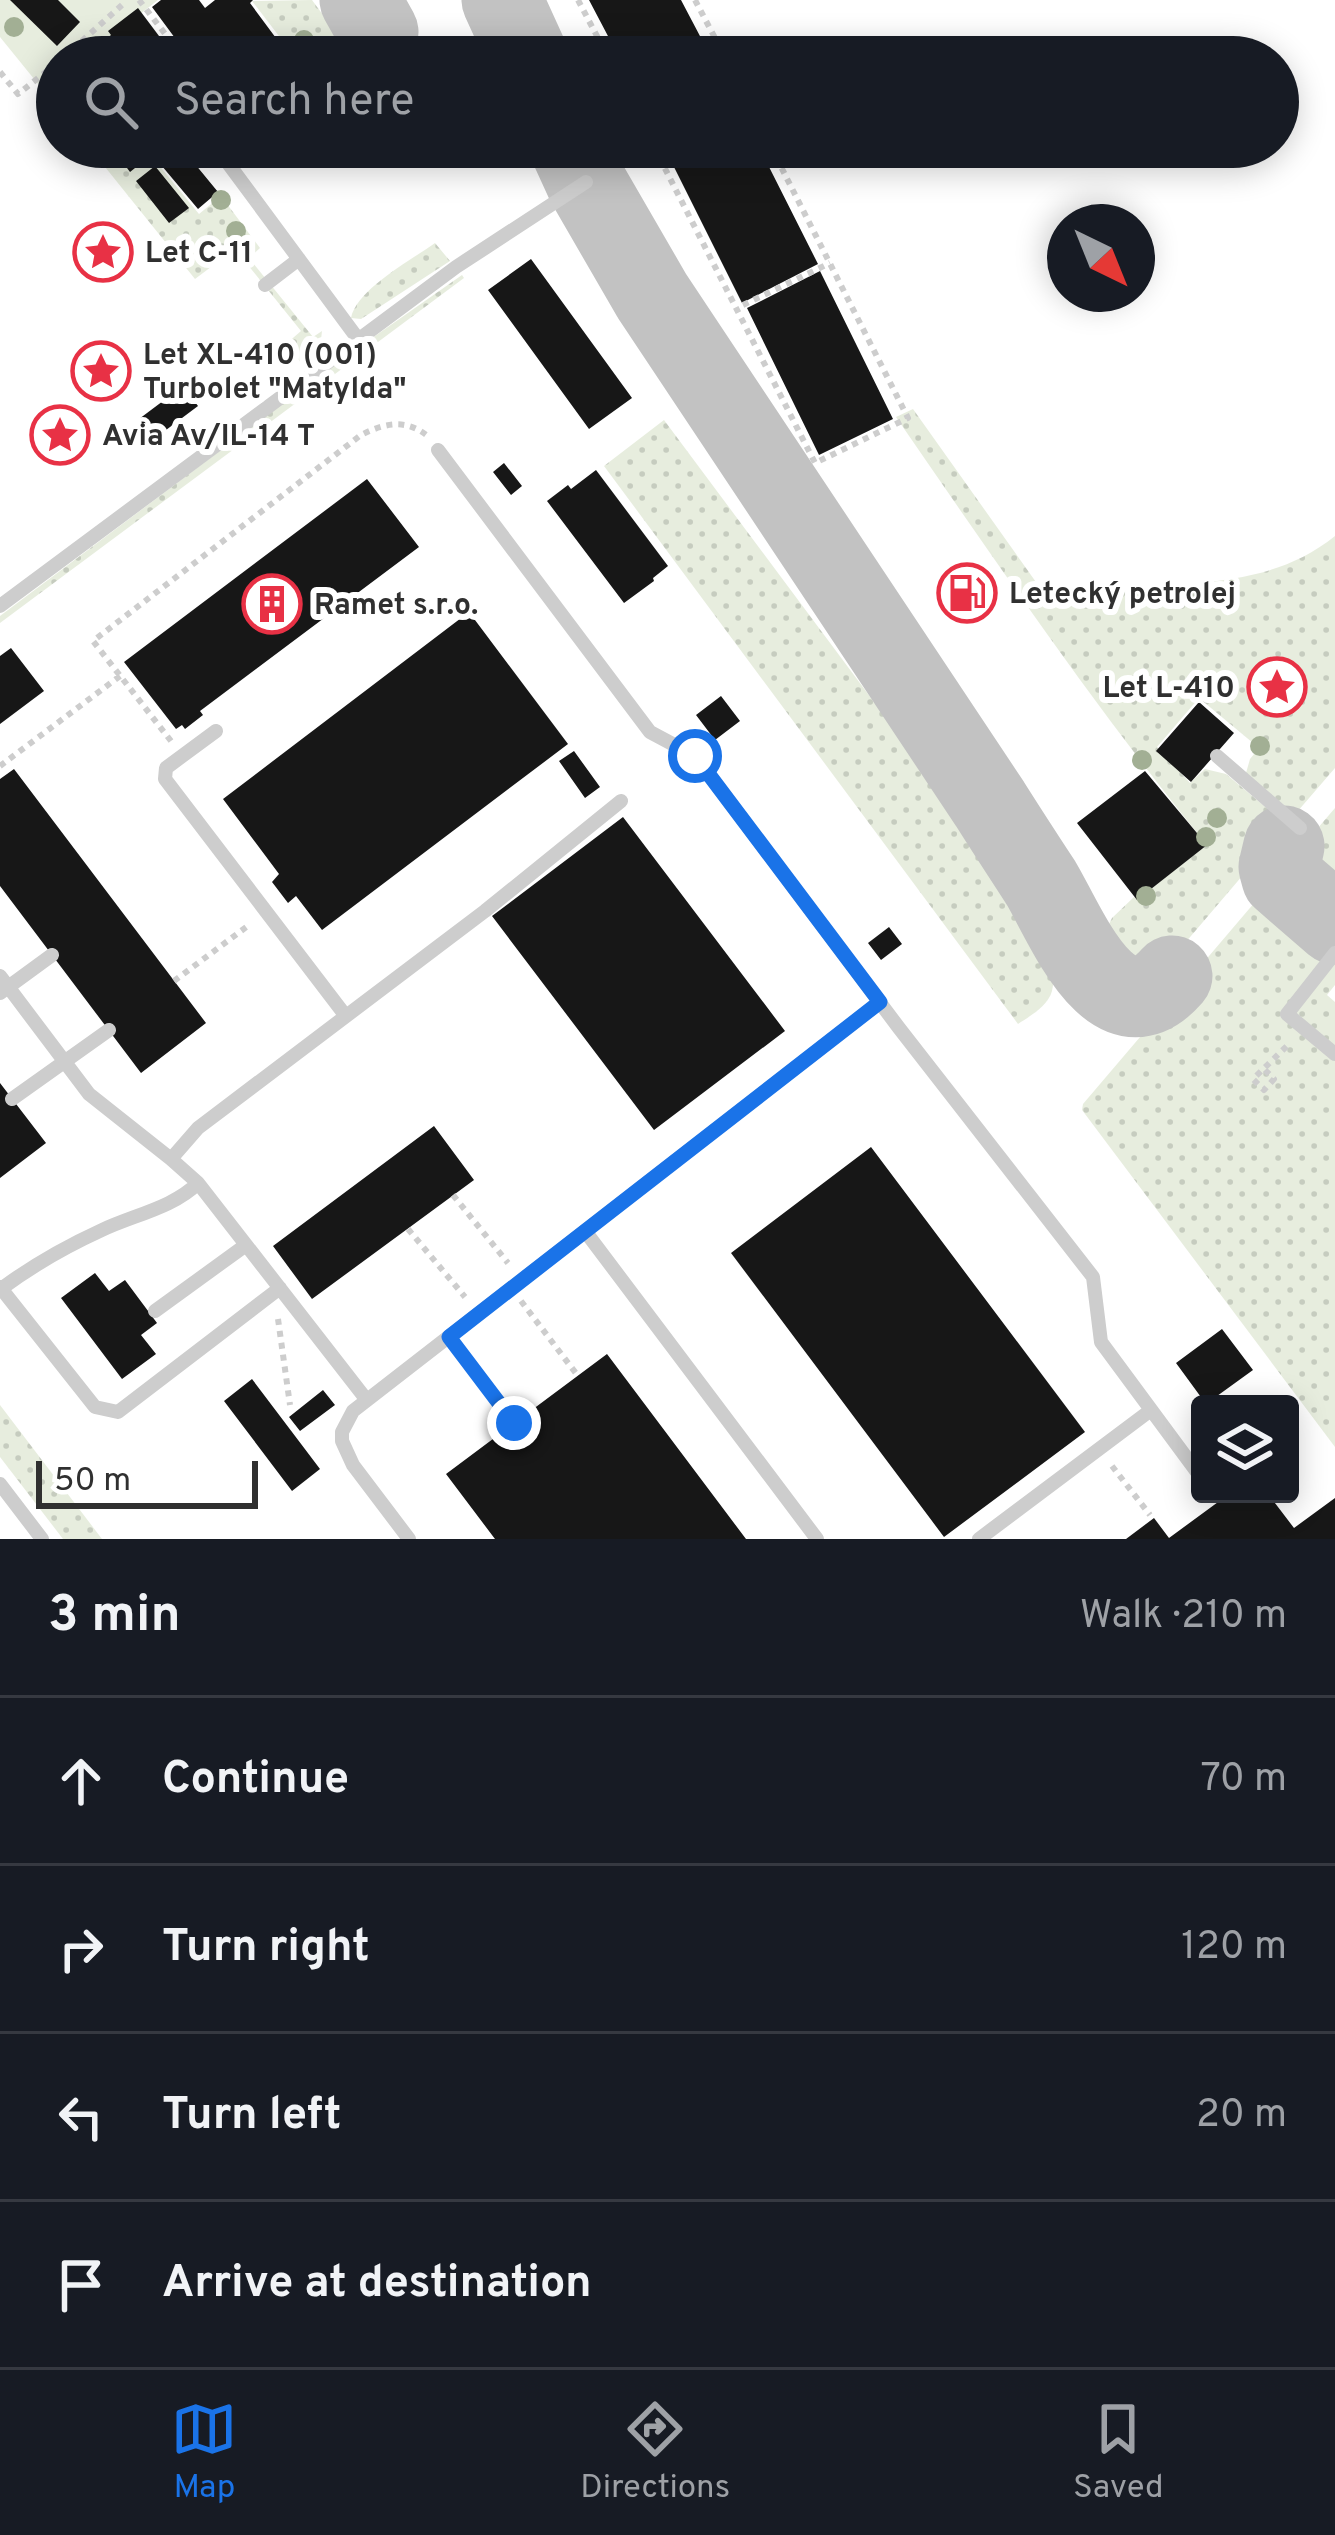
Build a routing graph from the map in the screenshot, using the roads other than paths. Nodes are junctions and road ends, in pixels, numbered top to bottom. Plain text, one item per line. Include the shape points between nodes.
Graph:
1 (231, 168) edge
2 (586, 182) dead end
3 (298, 259) junction
4 (265, 286) dead end
5 (358, 339) junction
6 (438, 450) road end
7 (0, 606) edge
8 (216, 731) dead end
9 (1217, 756) dead end
10 (621, 802) dead end
11 (1300, 827) dead end
12 (1335, 953) edge
13 (52, 956) dead end
14 (3, 985) edge
15 (880, 1002) junction
16 (344, 1015) junction
17 (109, 1030) dead end
18 (1335, 1054) edge
19 (65, 1062) junction
20 (12, 1099) dead end
21 (171, 1159) junction
22 (198, 1183) junction
23 (585, 1231) junction
24 (246, 1245) junction
25 (0, 1288) edge
26 (281, 1289) junction
27 (155, 1311) dead end
28 (366, 1399) junction
29 (1151, 1410) junction
30 (1191, 1464) edge
31 (0, 1484) edge
32 (42, 1539) edge
33 (409, 1539) edge
34 (817, 1539) edge
35 (979, 1539) edge

1 - 3 lane
2 - 5 lane
3 - 4 lane
3 - 5 lane
5 - 7 lane
6 - 15 lane via 650,732 695,756
8 - 16 lane via 166,768 165,778
9 - 11 lane
10 - 16 lane
12 - 18 lane via 1287,1014
13 - 14 lane
14 - 19 lane
15 - 23 lane
15 - 29 lane via 1093,1277 1101,1342
16 - 21 lane via 198,1128
17 - 19 lane
19 - 20 lane
19 - 21 lane via 88,1094
21 - 22 lane
22 - 24 lane
22 - 25 lane
23 - 28 lane
23 - 34 lane
24 - 26 lane
24 - 27 lane
25 - 26 lane via 95,1407 118,1412
26 - 28 lane
28 - 33 lane via 344,1423 342,1441
29 - 30 lane
29 - 35 lane
31 - 32 lane

